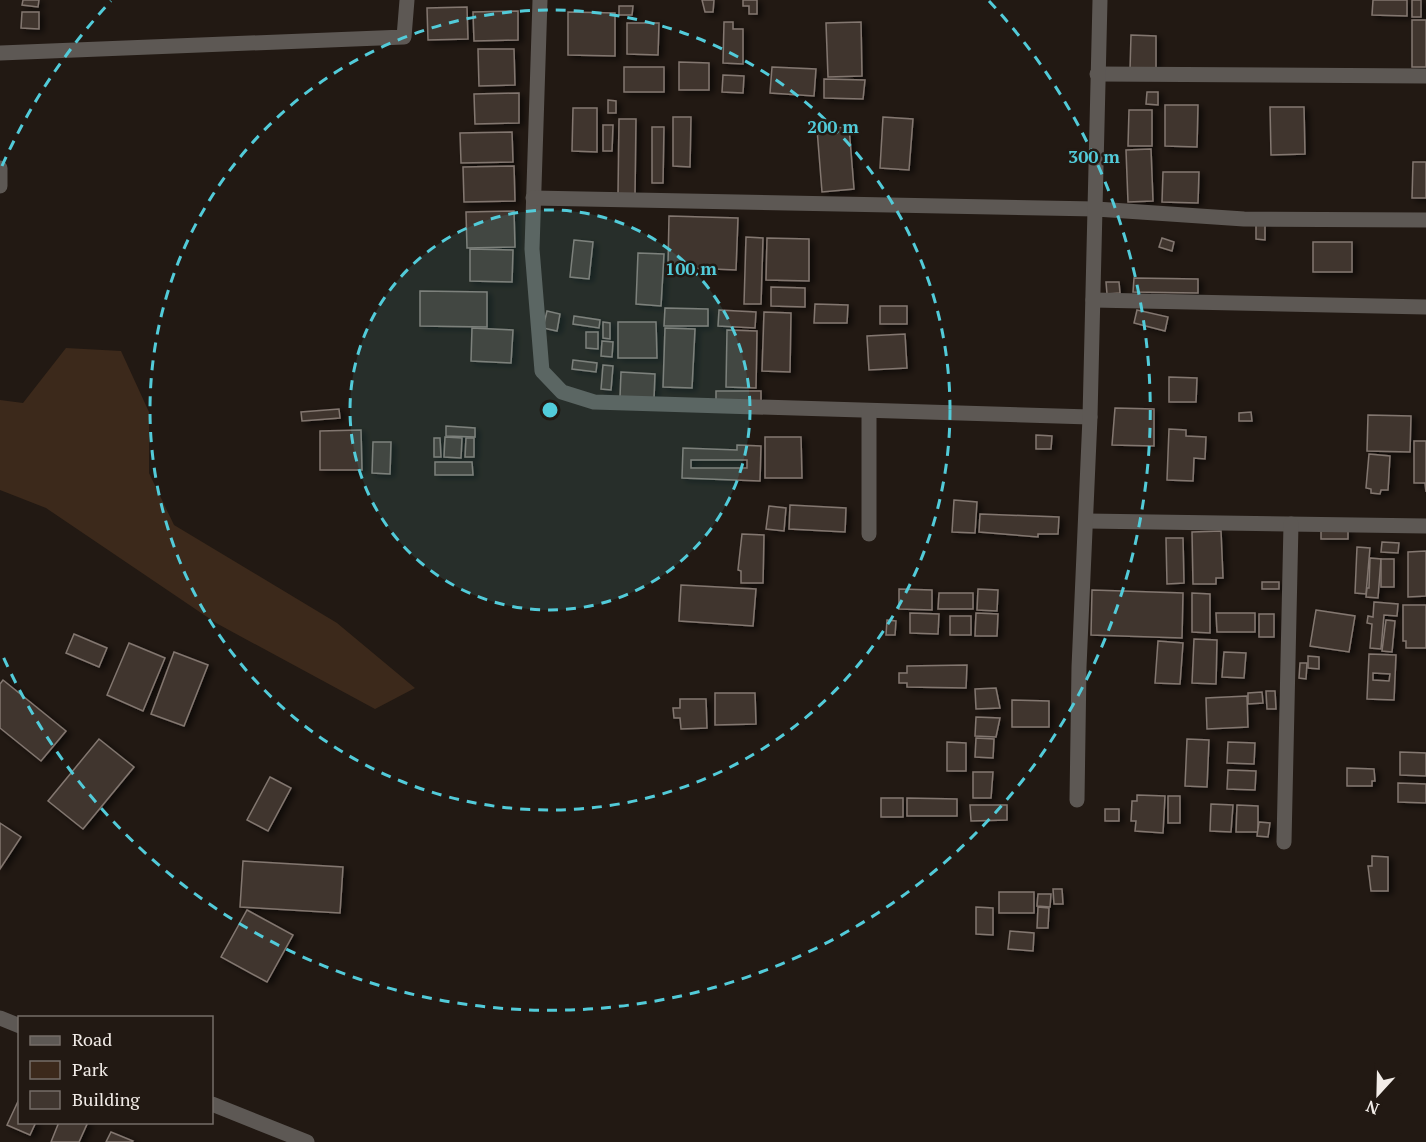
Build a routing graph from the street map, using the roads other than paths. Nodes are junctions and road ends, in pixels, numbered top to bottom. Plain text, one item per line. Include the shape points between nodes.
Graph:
1 (407, 0) edge
2 (540, 0) edge
3 (1100, 0) edge
4 (0, 53) edge
5 (1097, 74) junction
6 (1426, 76) edge
7 (0, 168) edge
8 (0, 186) edge
9 (533, 198) junction
10 (1096, 209) junction
11 (1426, 220) edge
12 (1093, 300) junction
13 (1426, 308) edge
14 (869, 412) junction
15 (1090, 417) junction
16 (1087, 521) junction
17 (1291, 524) junction
18 (1426, 526) edge
19 (869, 534) dead end
20 (1077, 800) dead end
21 (1284, 842) dead end
22 (0, 1018) edge
23 (18, 1025) edge
24 (213, 1104) edge
25 (307, 1142) edge

1 - 4 street via 404,37
2 - 9 street
3 - 5 street
5 - 6 street
5 - 10 street
7 - 8 street
9 - 10 street
9 - 14 street via 532,249 542,371 562,392 594,402
10 - 11 street via 1244,219
10 - 12 street
12 - 13 street
12 - 15 street
14 - 15 street
14 - 19 street
15 - 16 street
16 - 17 street
16 - 20 street
17 - 18 street
17 - 21 street
22 - 23 street
24 - 25 street

